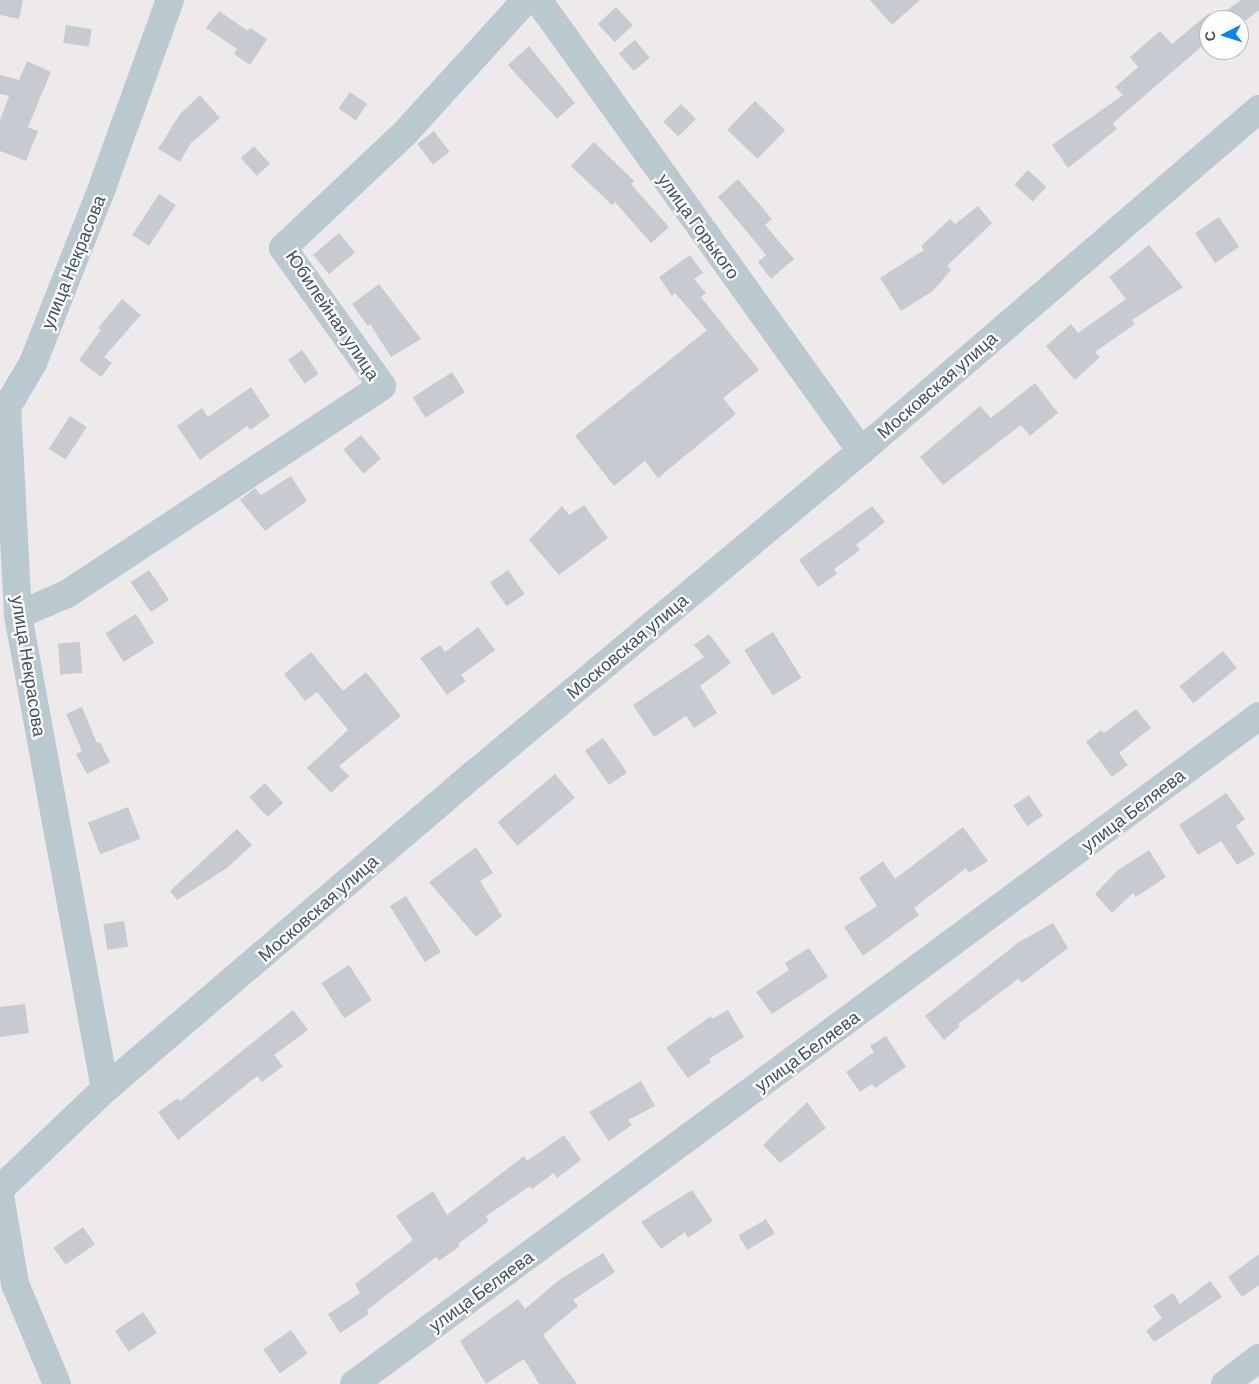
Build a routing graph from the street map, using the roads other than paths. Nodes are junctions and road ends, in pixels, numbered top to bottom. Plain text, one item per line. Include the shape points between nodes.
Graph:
1 (170, 0) edge
2 (526, 0) edge
3 (538, 0) edge
4 (1259, 109) edge
5 (4, 406) edge
6 (861, 451) junction
7 (18, 615) junction
8 (1259, 716) edge
9 (106, 1088) junction
10 (0, 1189) edge
11 (0, 1195) edge
12 (1259, 1358) edge
13 (57, 1384) edge
14 (354, 1384) edge
15 (1225, 1384) edge

1 - 5 street, улица Некрасова via 103,185 33,363
2 - 7 street, Юбилейная улица via 404,133 283,248 382,386 67,594
3 - 6 street, улица Горького
4 - 6 street, Московская улица
5 - 7 street, улица Некрасова
6 - 9 street, Московская улица via 481,767
7 - 9 street, улица Некрасова
8 - 14 street, улица Беляева
9 - 10 street, Московская улица
11 - 13 street via 15,1284
12 - 15 street

